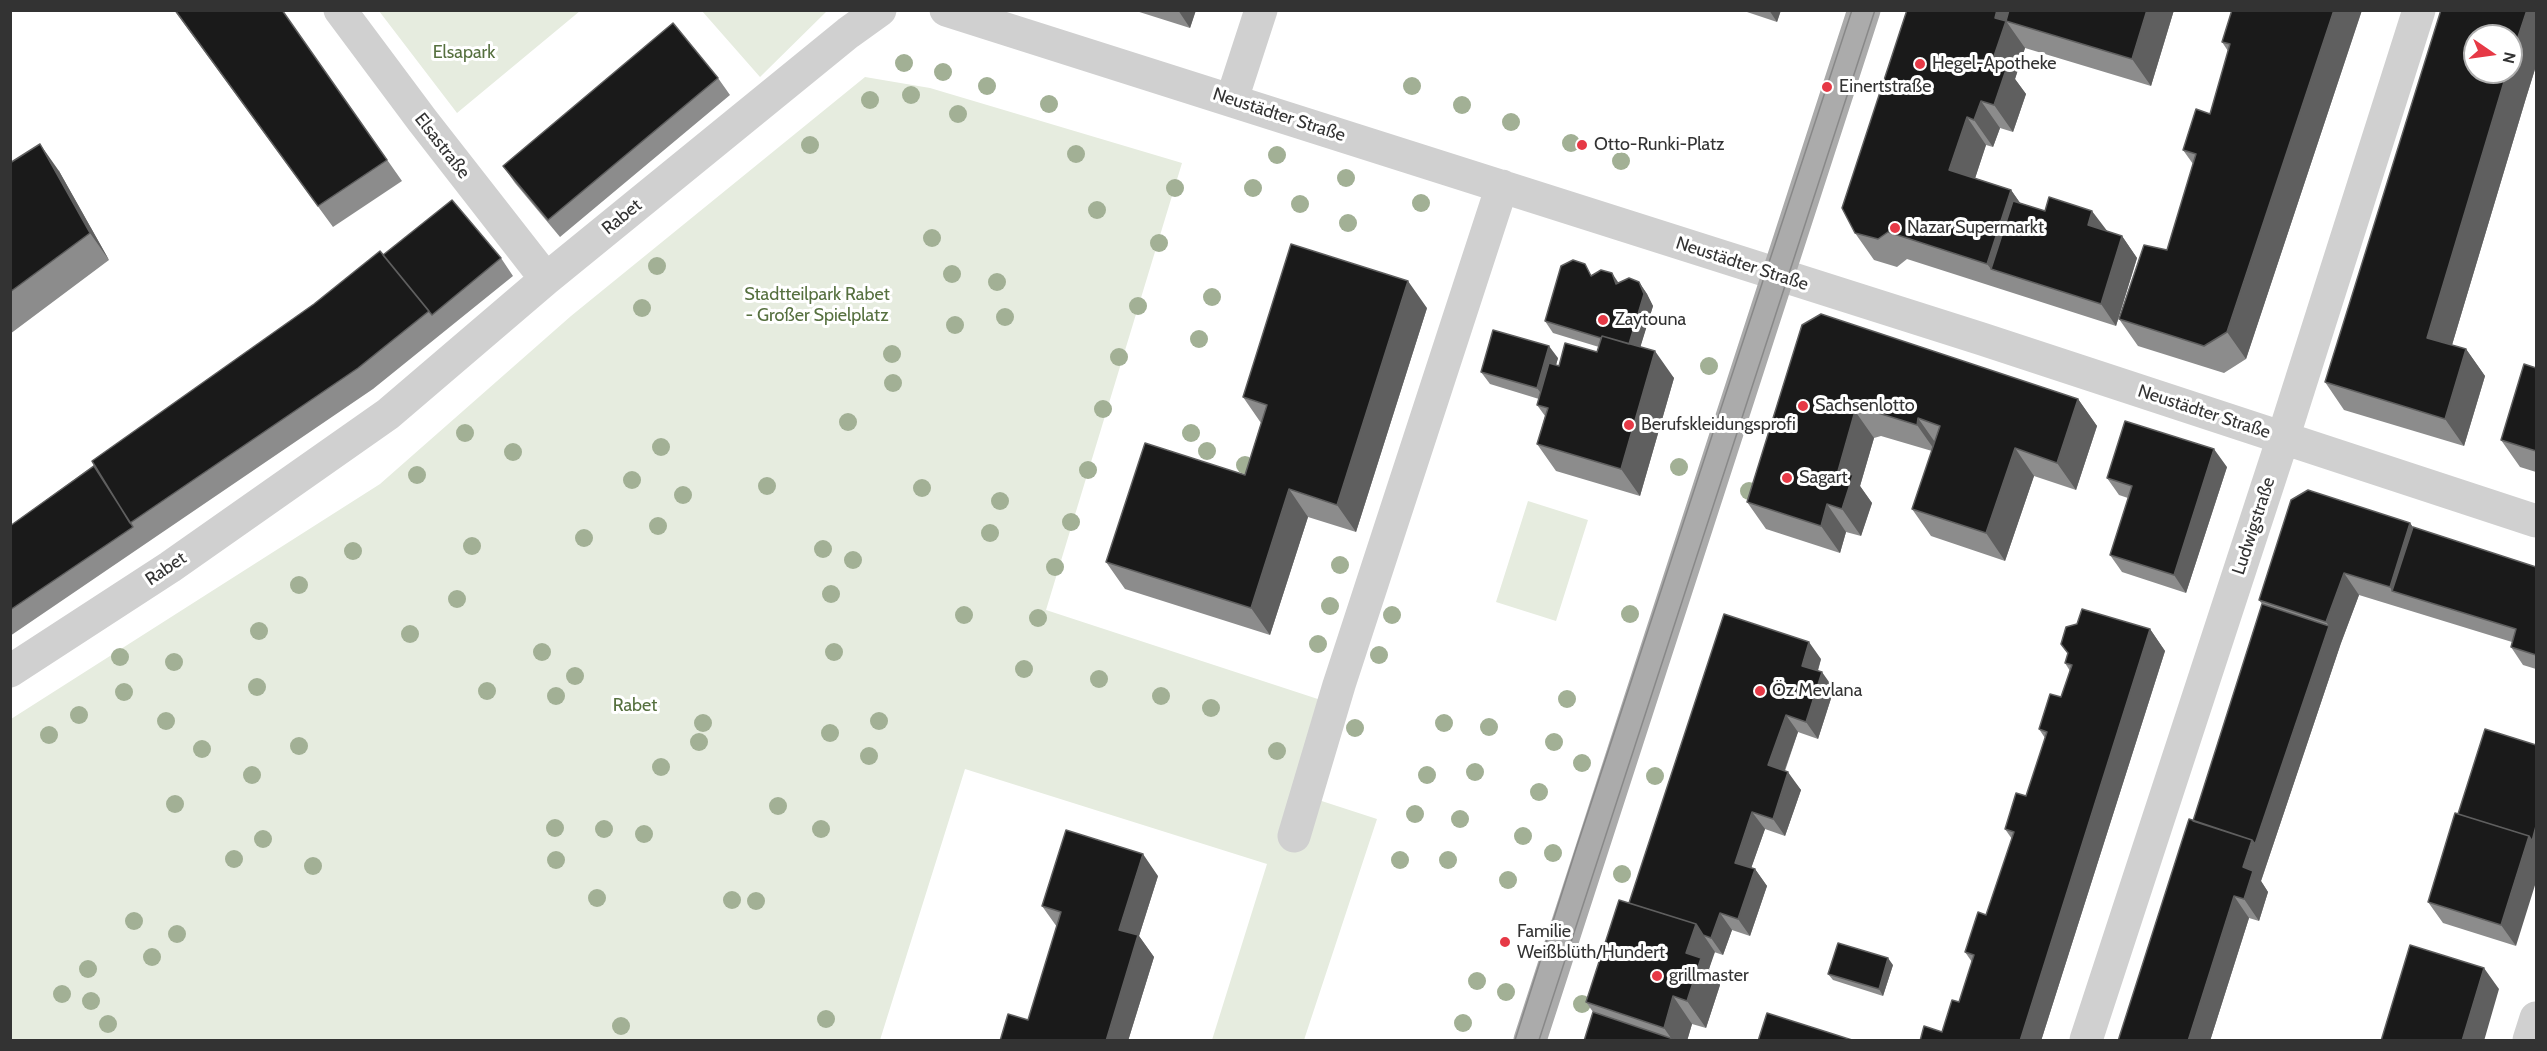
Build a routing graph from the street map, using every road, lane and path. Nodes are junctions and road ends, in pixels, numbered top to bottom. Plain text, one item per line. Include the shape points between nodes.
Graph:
1 (340, 10) edge
2 (880, 10) edge
3 (945, 10) edge
4 (1261, 10) edge
5 (1864, 10) edge
6 (2419, 10) edge
7 (1232, 99) junction
8 (1502, 186) junction
9 (1779, 276) junction
10 (546, 279) junction
11 (2283, 438) junction
12 (2536, 521) edge
13 (10, 671) edge
14 (1294, 836) dead end
15 (2536, 1018) edge
16 (1530, 1041) edge
17 (2086, 1041) edge
18 (2529, 1041) edge

1 - 10 street, Elsastraße
2 - 10 street, Rabet
3 - 7 street, Neustädter Straße
4 - 7 street
5 - 9 main road
6 - 11 street, Ludwigstraße
7 - 8 street, Neustädter Straße
8 - 9 street, Neustädter Straße
8 - 14 street via 1339,685
9 - 11 street, Neustädter Straße
9 - 16 main road
10 - 13 street, Rabet via 388,414 170,567
11 - 12 street, Neustädter Straße
11 - 17 street, Ludwigstraße
15 - 18 street

